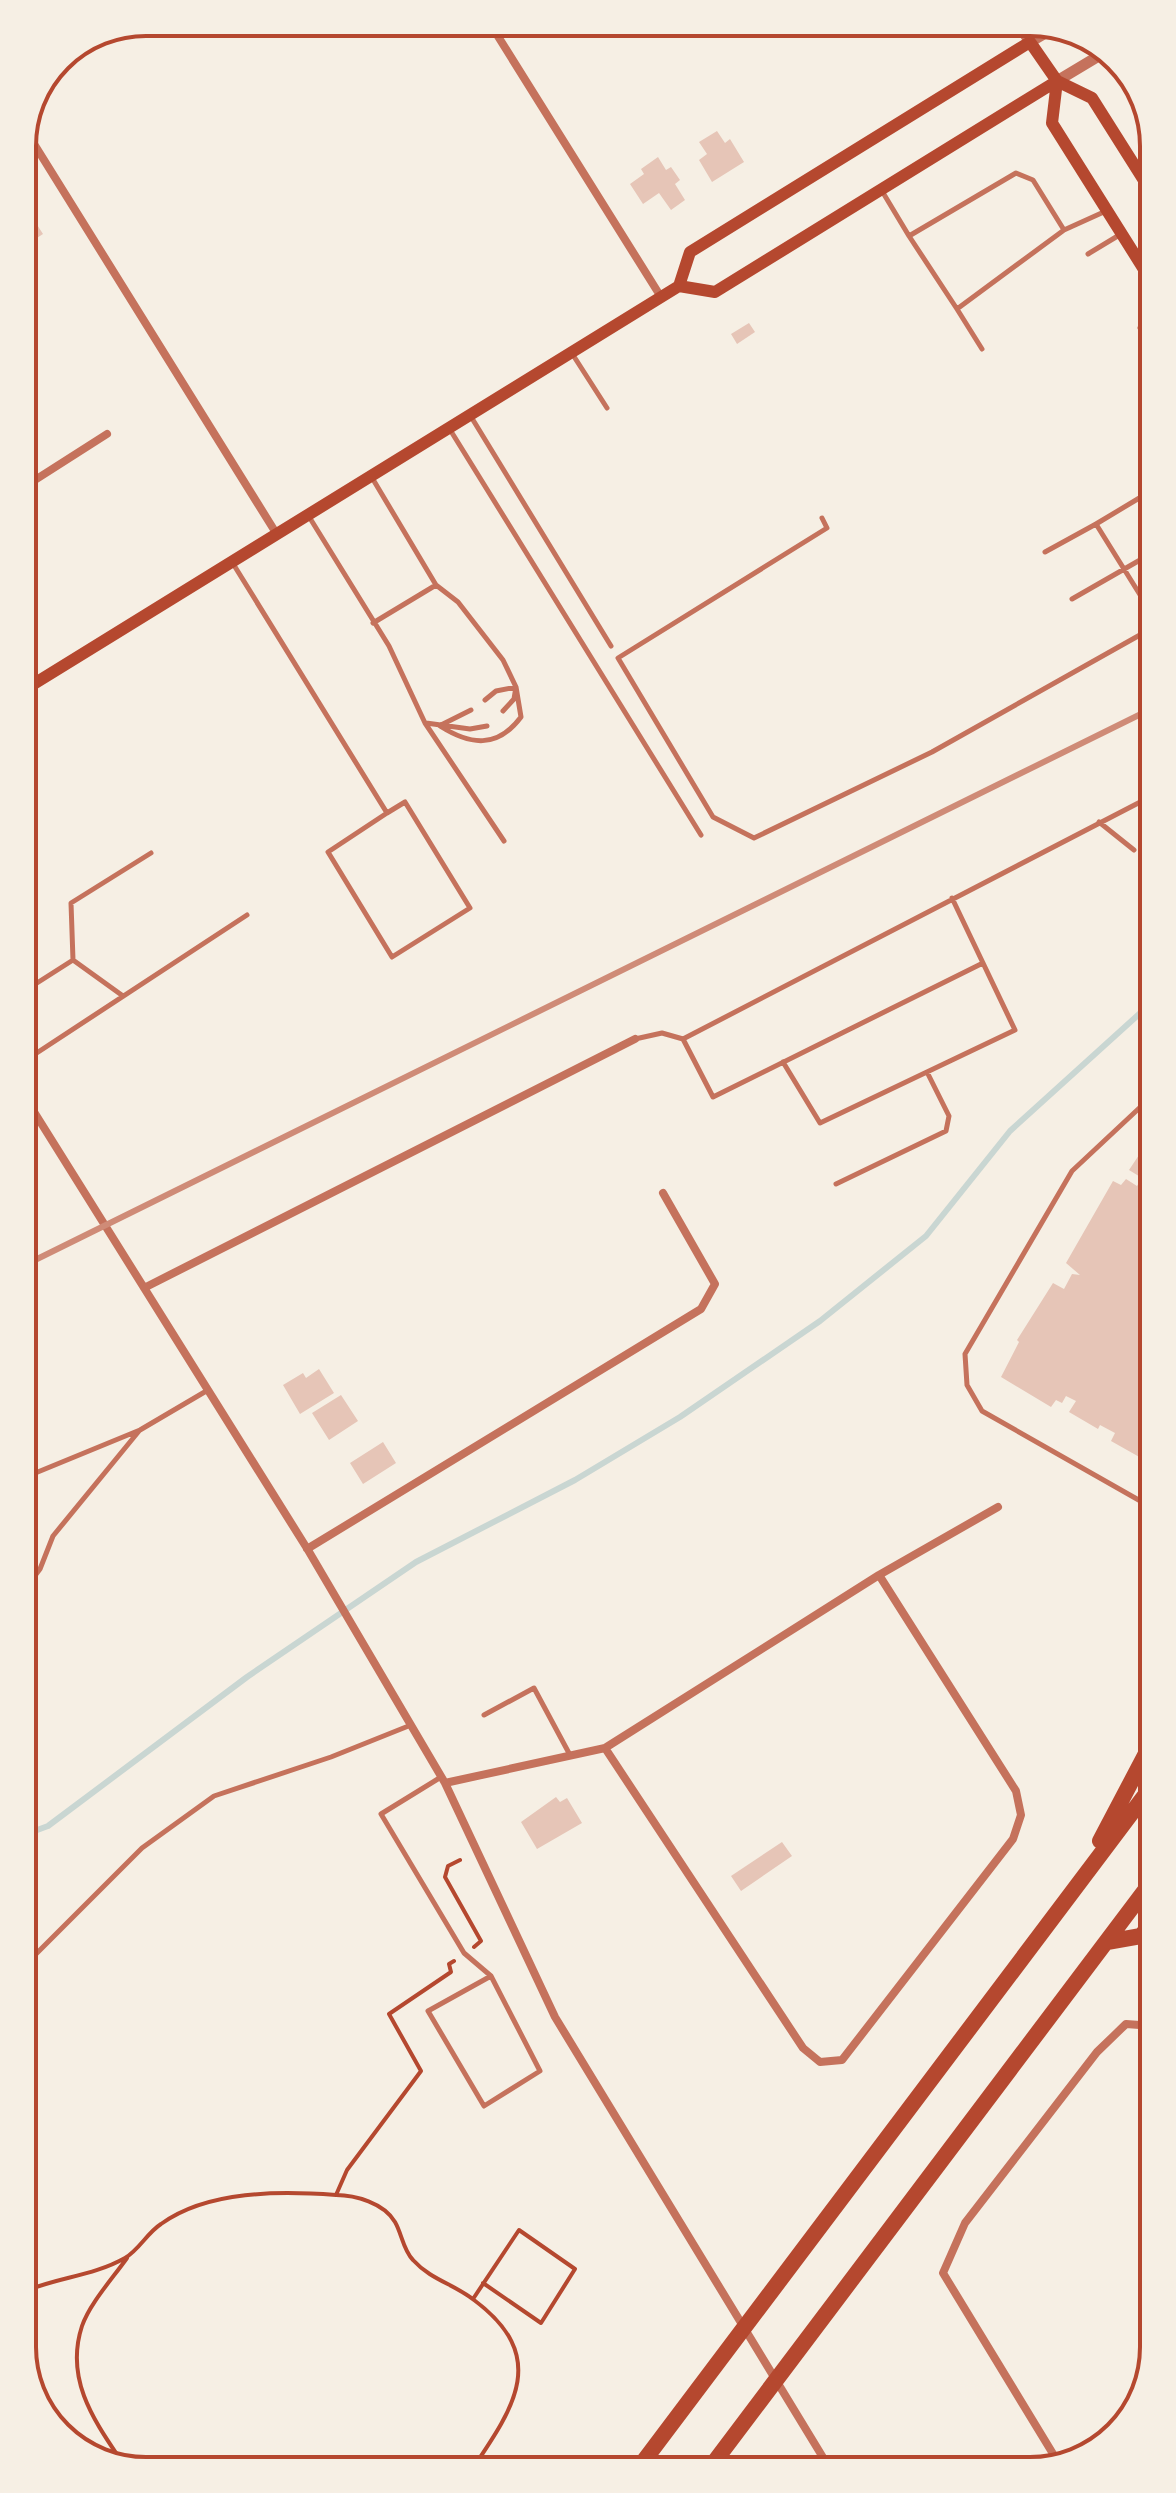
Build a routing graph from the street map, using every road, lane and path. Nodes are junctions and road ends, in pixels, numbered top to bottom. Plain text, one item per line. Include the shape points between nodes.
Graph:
1 (498, 36) edge
2 (1026, 36) edge
3 (1040, 36) edge
4 (1030, 42) junction
5 (1095, 58) edge
6 (1057, 81) junction
7 (36, 151) edge
8 (1140, 174) edge
9 (881, 189) junction
10 (1107, 211) junction
11 (1064, 230) junction
12 (1122, 233) junction
13 (909, 236) junction
14 (1088, 254) dead end
15 (1140, 263) edge
16 (679, 286) junction
17 (661, 297) junction
18 (957, 309) junction
19 (982, 349) dead end
20 (571, 352) junction
21 (607, 408) dead end
22 (469, 414) junction
23 (448, 427) junction
24 (107, 434) dead end
25 (370, 475) junction
26 (36, 479) edge
27 (1140, 498) edge
28 (307, 514) junction
29 (822, 518) dead end
30 (1096, 524) junction
31 (276, 533) junction
32 (1045, 552) dead end
33 (1140, 560) edge
34 (231, 561) junction
35 (1124, 569) junction
36 (436, 585) junction
37 (1140, 595) edge
38 (1072, 599) dead end
39 (373, 623) junction
40 (1140, 635) edge
41 (611, 646) dead end
42 (36, 683) edge
43 (516, 687) junction
44 (485, 700) dead end
45 (471, 710) dead end
46 (503, 711) dead end
47 (425, 723) junction
48 (440, 726) junction
49 (487, 726) dead end
50 (1140, 802) edge
51 (387, 813) junction
52 (1099, 822) junction
53 (701, 835) dead end
54 (504, 841) dead end
55 (1134, 850) dead end
56 (151, 853) dead end
57 (952, 898) junction
58 (247, 915) dead end
59 (73, 960) junction
60 (983, 963) junction
61 (36, 984) edge
62 (123, 996) junction
63 (635, 1039) joint
64 (683, 1039) junction
65 (36, 1053) edge
66 (783, 1062) junction
67 (927, 1072) junction
68 (1140, 1107) edge
69 (36, 1115) edge
70 (836, 1184) dead end
71 (663, 1193) dead end
72 (144, 1288) junction
73 (208, 1390) junction
74 (140, 1430) junction
75 (36, 1473) edge
76 (1140, 1501) edge
77 (998, 1507) dead end
78 (308, 1550) junction
79 (36, 1574) edge
80 (879, 1575) junction
81 (484, 1715) dead end
82 (412, 1725) junction
83 (605, 1748) junction
84 (571, 1756) junction
85 (1140, 1765) edge
86 (444, 1780) junction
87 (1140, 1802) edge
88 (460, 1860) dead end
89 (1075, 1888) junction
90 (1140, 1897) edge
91 (1140, 1936) edge
92 (1107, 1942) junction
93 (464, 1953) junction
94 (36, 1954) edge
95 (491, 1976) junction
96 (1140, 2025) edge
97 (336, 2195) junction
98 (128, 2257) junction
99 (483, 2283) junction
100 (36, 2288) edge
101 (473, 2299) junction
102 (115, 2452) edge
103 (1053, 2454) edge
104 (480, 2457) edge
105 (647, 2457) edge
106 (718, 2457) edge
107 (823, 2457) edge

1 - 17 street
2 - 4 street
3 - 4 street
4 - 6 main road
4 - 16 main road via 690,252
5 - 6 street
6 - 8 main road via 1092,98
6 - 9 main road
6 - 10 main road via 1052,123
7 - 31 street
9 - 13 lane
9 - 16 main road via 715,292
10 - 11 lane
10 - 12 main road
11 - 13 lane via 1033,180 1016,173
11 - 18 lane
12 - 14 lane
12 - 15 main road
13 - 18 lane
16 - 17 main road
17 - 20 main road
18 - 19 lane
20 - 21 lane
20 - 22 main road
22 - 23 main road
22 - 41 lane
23 - 25 main road
23 - 53 lane
24 - 26 street
25 - 28 main road
25 - 36 lane
27 - 30 lane
28 - 31 main road
28 - 39 lane
29 - 40 lane via 827,528 618,658 713,817 754,838 932,752
30 - 32 lane
30 - 35 lane
31 - 34 main road
33 - 35 lane
34 - 42 main road
34 - 51 lane
35 - 37 lane
35 - 38 lane
36 - 39 lane
36 - 43 lane via 458,602 503,660
39 - 47 lane
43 - 44 lane via 496,691
43 - 46 lane
43 - 48 lane via 521,717 486,742 463,740
45 - 48 lane
47 - 48 lane
47 - 54 lane
48 - 49 lane
50 - 52 lane
51 - 51 lane via 405,802 470,908 392,957 328,852
52 - 55 lane
52 - 57 lane
56 - 59 lane via 71,903
57 - 60 lane
57 - 64 lane
58 - 62 lane
59 - 61 lane
59 - 62 lane
60 - 66 lane
60 - 67 lane via 1015,1030
62 - 65 lane
63 - 64 lane via 662,1033
63 - 72 street
64 - 66 lane via 713,1097
66 - 67 lane via 820,1123
67 - 70 lane via 949,1116 946,1131
68 - 76 lane via 1072,1171 965,1354 967,1385 982,1411
69 - 72 street
71 - 78 street via 715,1284 701,1309
72 - 73 street
73 - 74 lane
73 - 78 street
74 - 75 lane
74 - 79 lane via 53,1536
77 - 80 street
78 - 82 street
80 - 83 street
80 - 83 street via 1016,1791 1021,1815 1013,1839 842,2060 820,2062 803,2048
81 - 84 lane via 534,1688
82 - 86 street
82 - 94 lane via 214,1796 142,1848
83 - 84 street
84 - 86 street
85 - 89 highway
86 - 93 lane via 381,1814
86 - 107 street via 555,2017
87 - 89 highway
88 - 93 path via 448,1866 445,1877 481,1941
89 - 105 highway
90 - 92 highway
91 - 92 highway
92 - 106 highway
93 - 95 lane
93 - 97 path via 449,1964 451,1972 389,2014 421,2071 347,2170
95 - 95 lane via 428,2011 484,2106 540,2071
96 - 103 street via 1126,2024 1097,2052 965,2223 943,2273
97 - 98 path via 251,2195 203,2203 160,2224
97 - 101 path via 352,2195 394,2219 409,2257 428,2276
98 - 100 path via 84,2276
98 - 102 path via 82,2326 78,2367 85,2407
99 - 99 path via 541,2323 575,2269 519,2230
99 - 101 path
101 - 104 path via 502,2325 520,2363 517,2394

